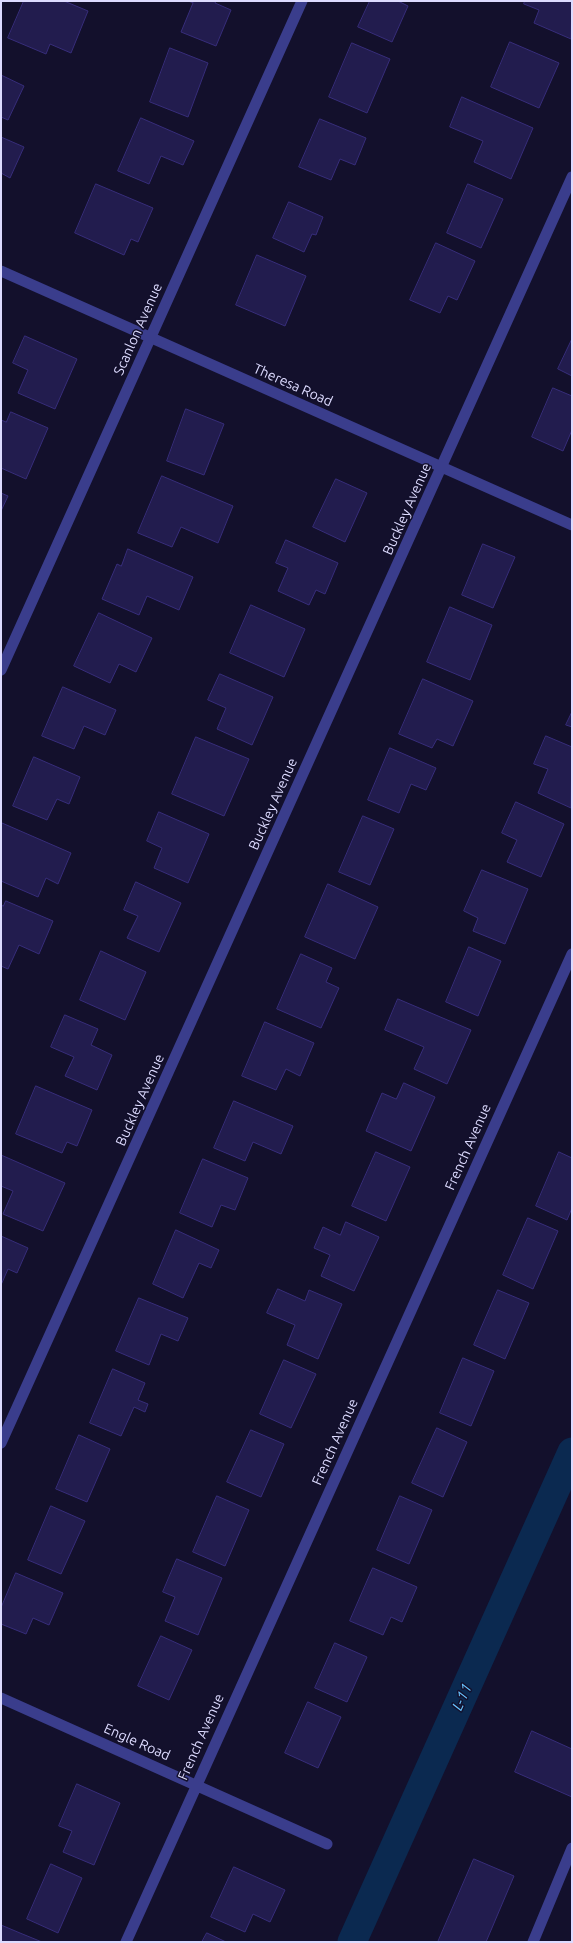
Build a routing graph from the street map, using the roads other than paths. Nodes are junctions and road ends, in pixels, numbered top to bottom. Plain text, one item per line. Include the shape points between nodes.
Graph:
1 (302, 1) edge
2 (572, 177) edge
3 (1, 271) edge
4 (151, 338) junction
5 (442, 467) junction
6 (572, 525) edge
7 (1, 670) edge
8 (572, 954) edge
9 (1, 1444) edge
10 (1, 1698) edge
11 (196, 1785) junction
12 (327, 1844) dead end
13 (572, 1848) edge
14 (126, 1942) edge
15 (533, 1942) edge

1 - 4 street, Scanlon Avenue
2 - 5 street, Buckley Avenue
3 - 4 street, Theresa Road
4 - 5 street, Theresa Road
4 - 7 street, Scanlon Avenue
5 - 6 street, Theresa Road
5 - 9 street, Buckley Avenue
8 - 11 street, French Avenue
10 - 11 street, Engle Road
11 - 12 street, Engle Road
11 - 14 street, French Avenue
13 - 15 street

